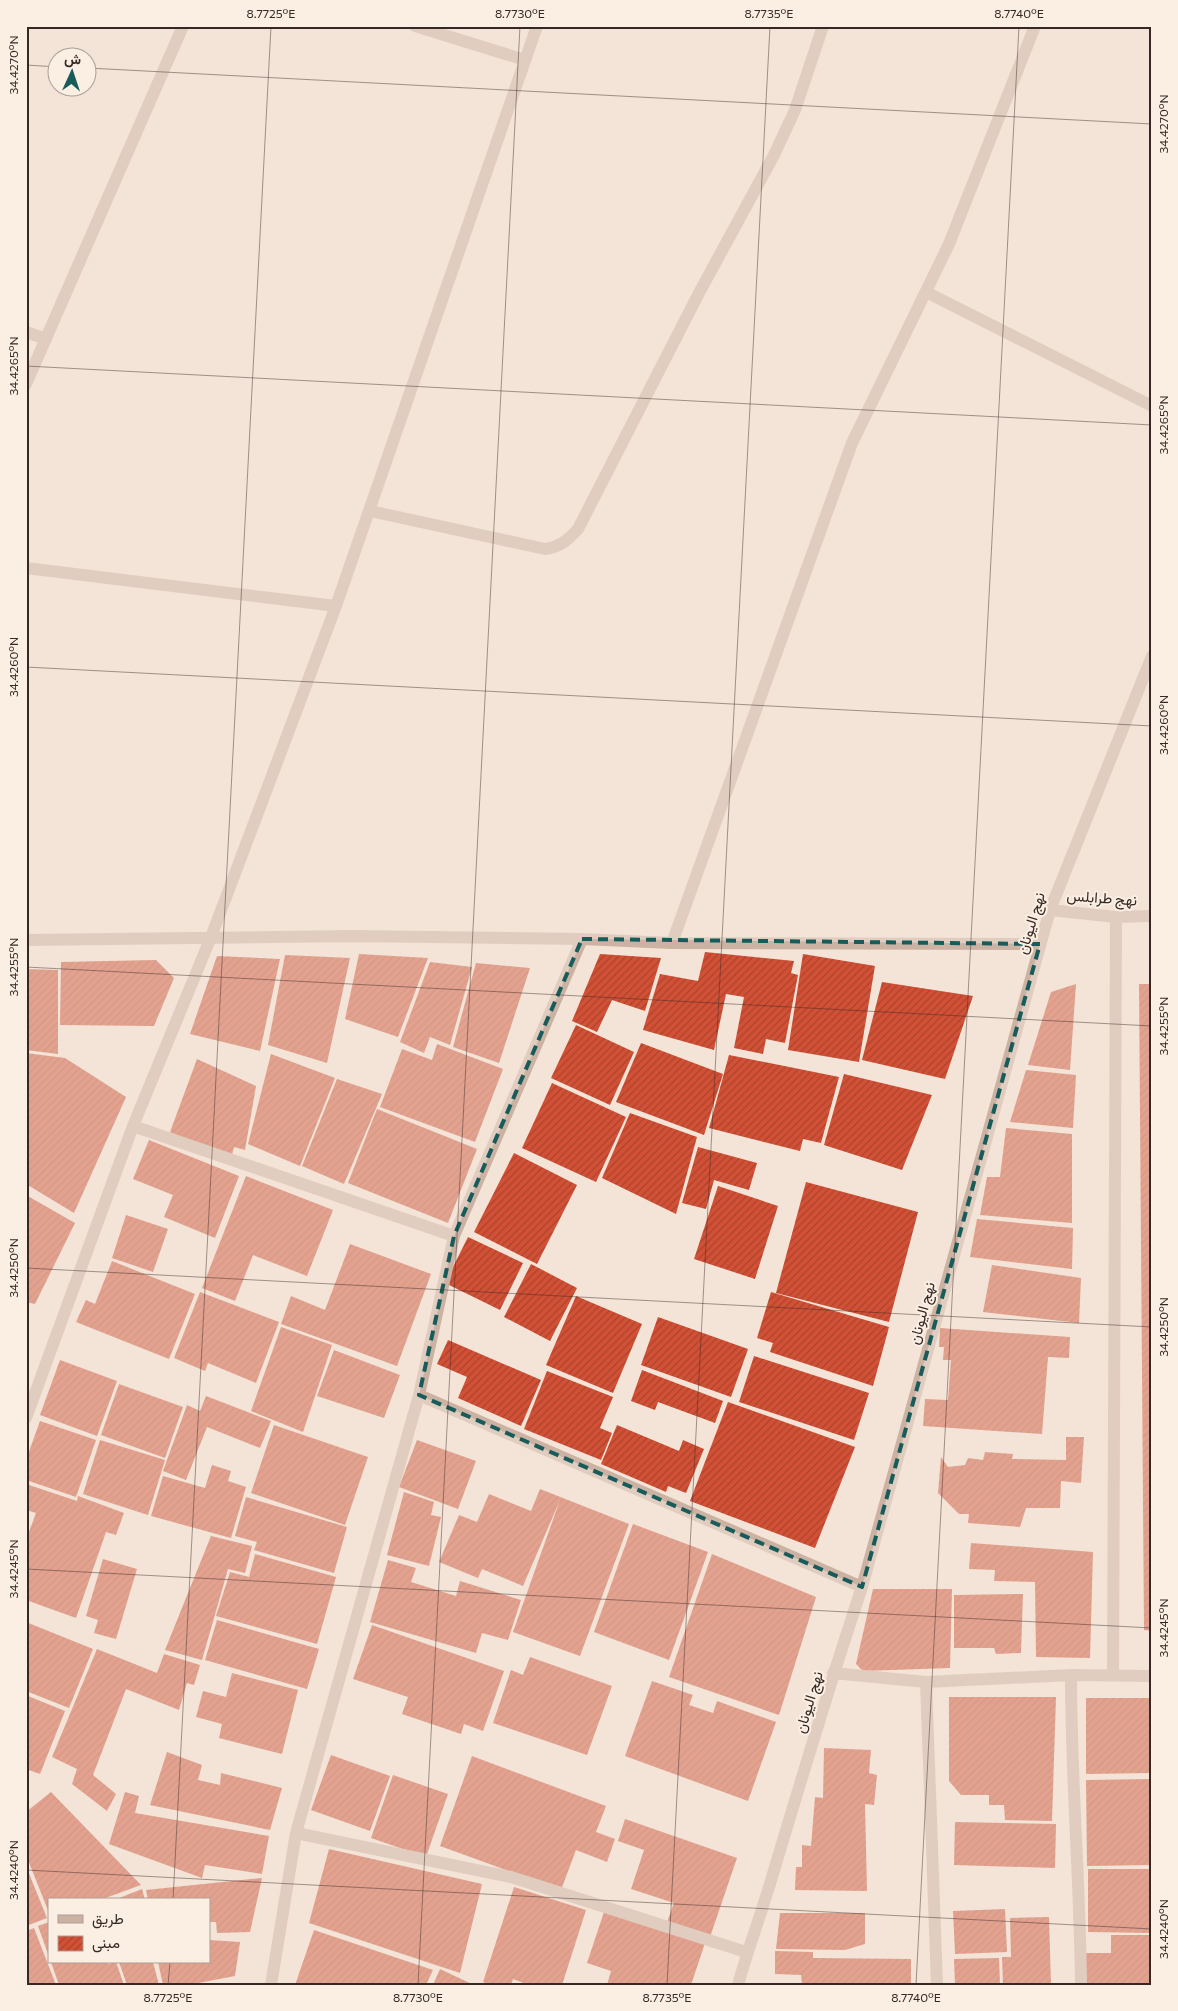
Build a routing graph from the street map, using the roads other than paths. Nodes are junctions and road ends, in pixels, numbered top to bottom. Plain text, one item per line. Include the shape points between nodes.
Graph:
1 (183, 26) edge
2 (415, 26) edge
3 (537, 26) edge
4 (823, 26) edge
5 (1035, 26) edge
6 (526, 60) junction
7 (926, 292) junction
8 (26, 332) edge
9 (46, 339) junction
10 (26, 384) edge
11 (1152, 406) edge
12 (370, 511) junction
13 (26, 568) edge
14 (336, 606) junction
15 (1152, 656) edge
16 (1050, 910) junction
17 (1152, 916) edge
18 (1116, 917) junction
19 (211, 937) junction
20 (582, 939) junction
21 (26, 940) edge
22 (672, 943) junction
23 (1040, 944) junction
24 (133, 1126) junction
25 (454, 1236) junction
26 (419, 1395) junction
27 (26, 1418) edge
28 (862, 1587) junction
29 (833, 1672) junction
30 (1071, 1675) junction
31 (1113, 1675) junction
32 (1152, 1676) edge
33 (926, 1682) junction
34 (296, 1833) junction
35 (746, 1952) junction
36 (271, 1985) edge
37 (738, 1985) edge
38 (938, 1985) edge
39 (1081, 1985) edge

1 - 9 street
2 - 6 street
3 - 6 street
4 - 12 street via 794,110 774,155 578,529 568,541 556,548 545,549
5 - 7 street
6 - 12 street
7 - 11 street
7 - 22 street via 852,443
8 - 9 street
9 - 10 street
12 - 14 street
13 - 14 street
14 - 19 street
15 - 16 street, نهج اليونان
16 - 18 street, نهج طرابلس
16 - 23 street, نهج اليونان
17 - 18 street, نهج طرابلس
18 - 31 street
19 - 20 street
19 - 21 street
19 - 24 street
20 - 22 street
20 - 25 street
22 - 23 street
23 - 28 street, نهج اليونان
24 - 25 street
24 - 27 street
25 - 26 street
26 - 28 street
26 - 34 street
28 - 29 street, نهج اليونان
29 - 33 street
29 - 35 street, نهج اليونان via 765,1901
30 - 31 street
30 - 33 street
30 - 39 street
31 - 32 street
33 - 38 street
34 - 35 street via 510,1877
34 - 36 street
35 - 37 street, نهج اليونان

